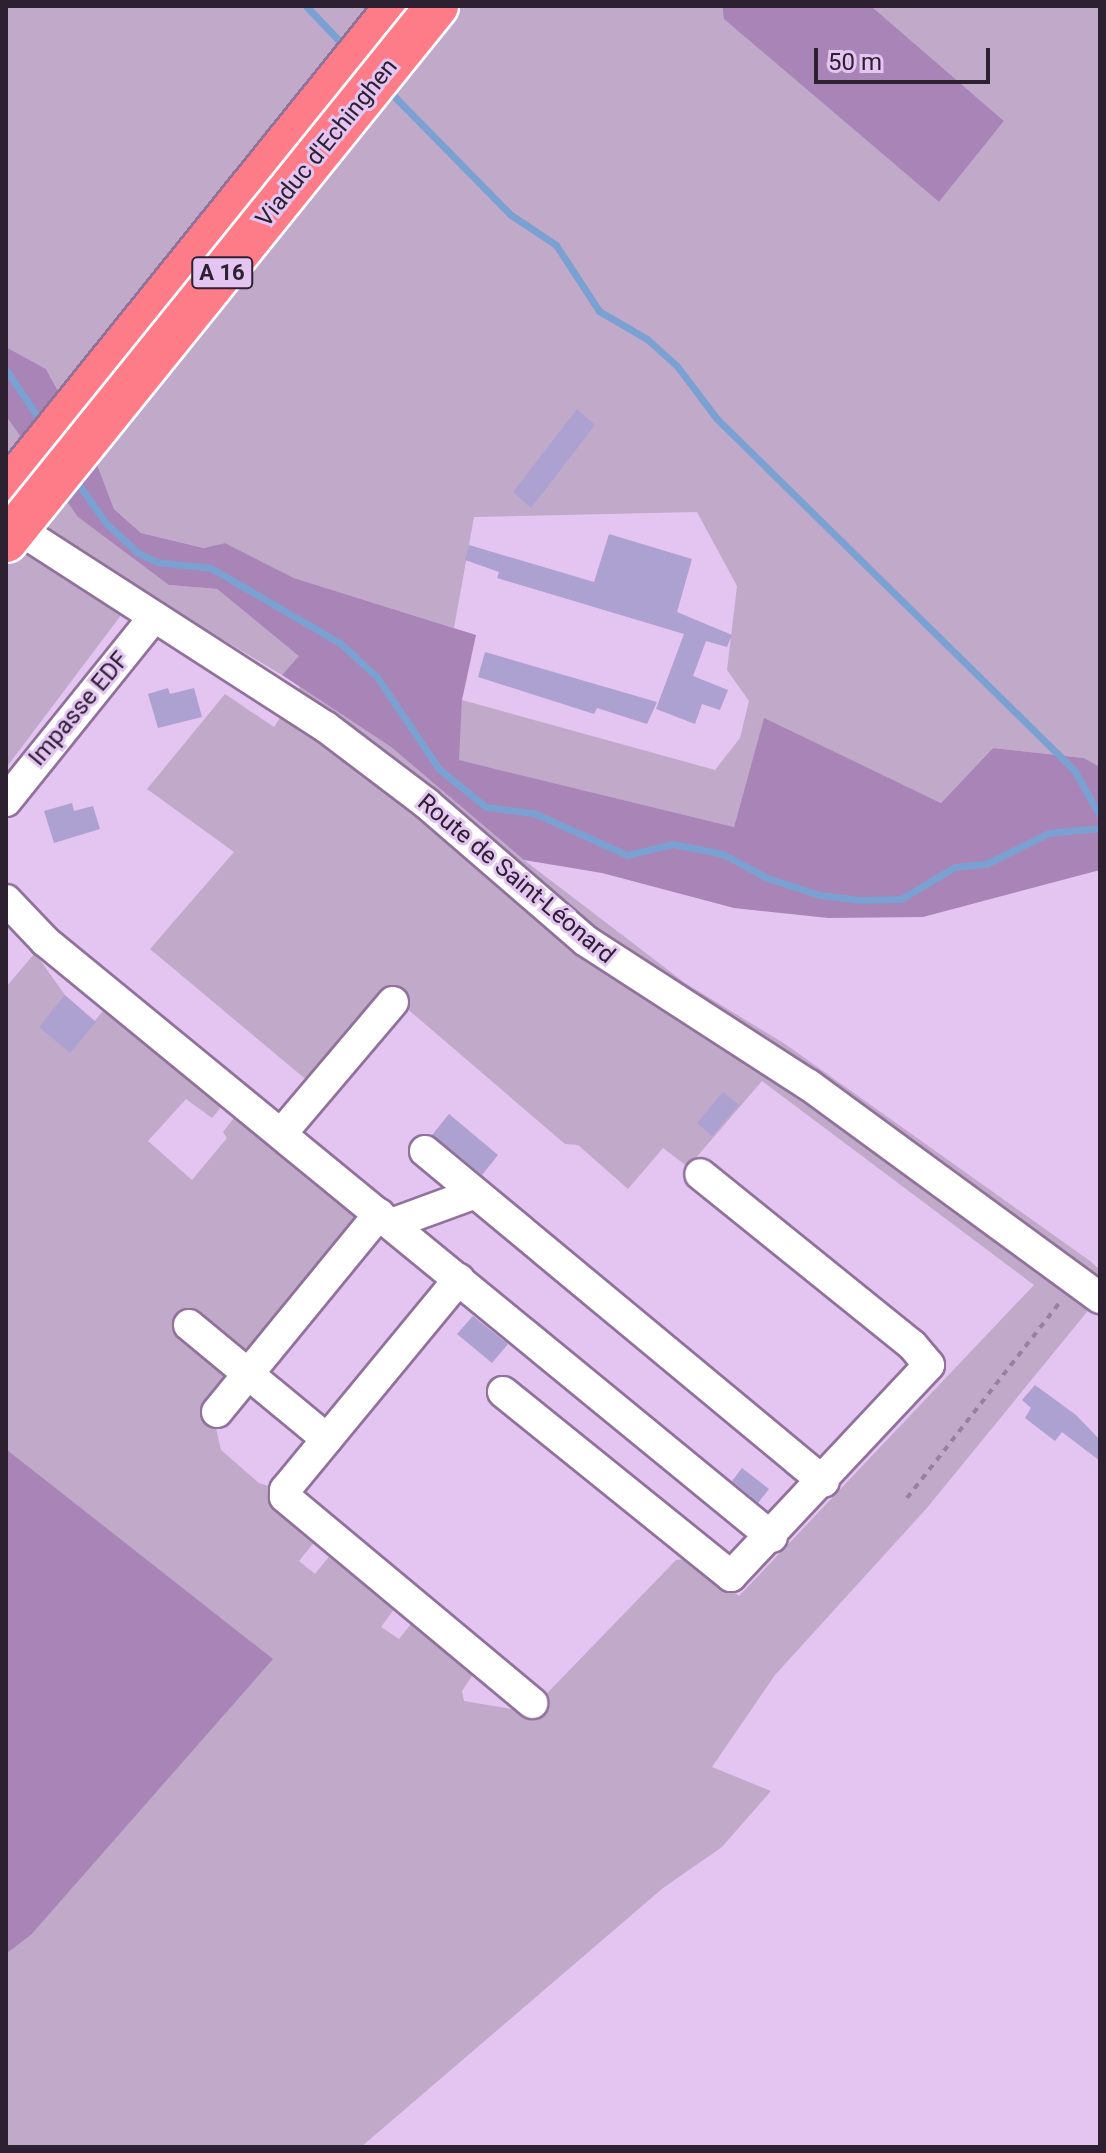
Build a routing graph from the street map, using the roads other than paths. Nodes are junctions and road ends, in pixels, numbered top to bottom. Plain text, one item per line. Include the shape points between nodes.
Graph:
1 (397, 6) edge
2 (437, 6) edge
3 (6, 492) edge
4 (6, 521) edge
5 (6, 541) edge
6 (153, 618) junction
7 (6, 801) edge
8 (6, 900) edge
9 (393, 1002) dead end
10 (281, 1134) junction
11 (425, 1151) dead end
12 (700, 1174) dead end
13 (473, 1194) junction
14 (385, 1219) junction
15 (459, 1279) junction
16 (1088, 1290) edge
17 (189, 1325) dead end
18 (249, 1373) junction
19 (503, 1392) dead end
20 (217, 1412) dead end
21 (327, 1439) junction
22 (824, 1482) junction
23 (772, 1537) junction
24 (532, 1703) dead end

1 - 3 highway, Viaduc d'Echinghen / A 16
2 - 5 highway, Viaduc d'Echinghen / A 16, bridge
4 - 6 street, Route de Saint-Léonard
6 - 7 street, Impasse EDF
6 - 16 street, Route de Saint-Léonard via 362,752 586,941 809,1085
8 - 10 street via 45,941
9 - 10 street
10 - 14 street
11 - 13 street
12 - 22 street via 912,1345 929,1365
13 - 14 street
13 - 22 street
14 - 15 street
14 - 18 street
15 - 21 street
15 - 23 street
17 - 18 street
18 - 20 street
18 - 21 street
19 - 23 street via 723,1572 737,1573
21 - 24 street via 285,1490 285,1497
22 - 23 street

